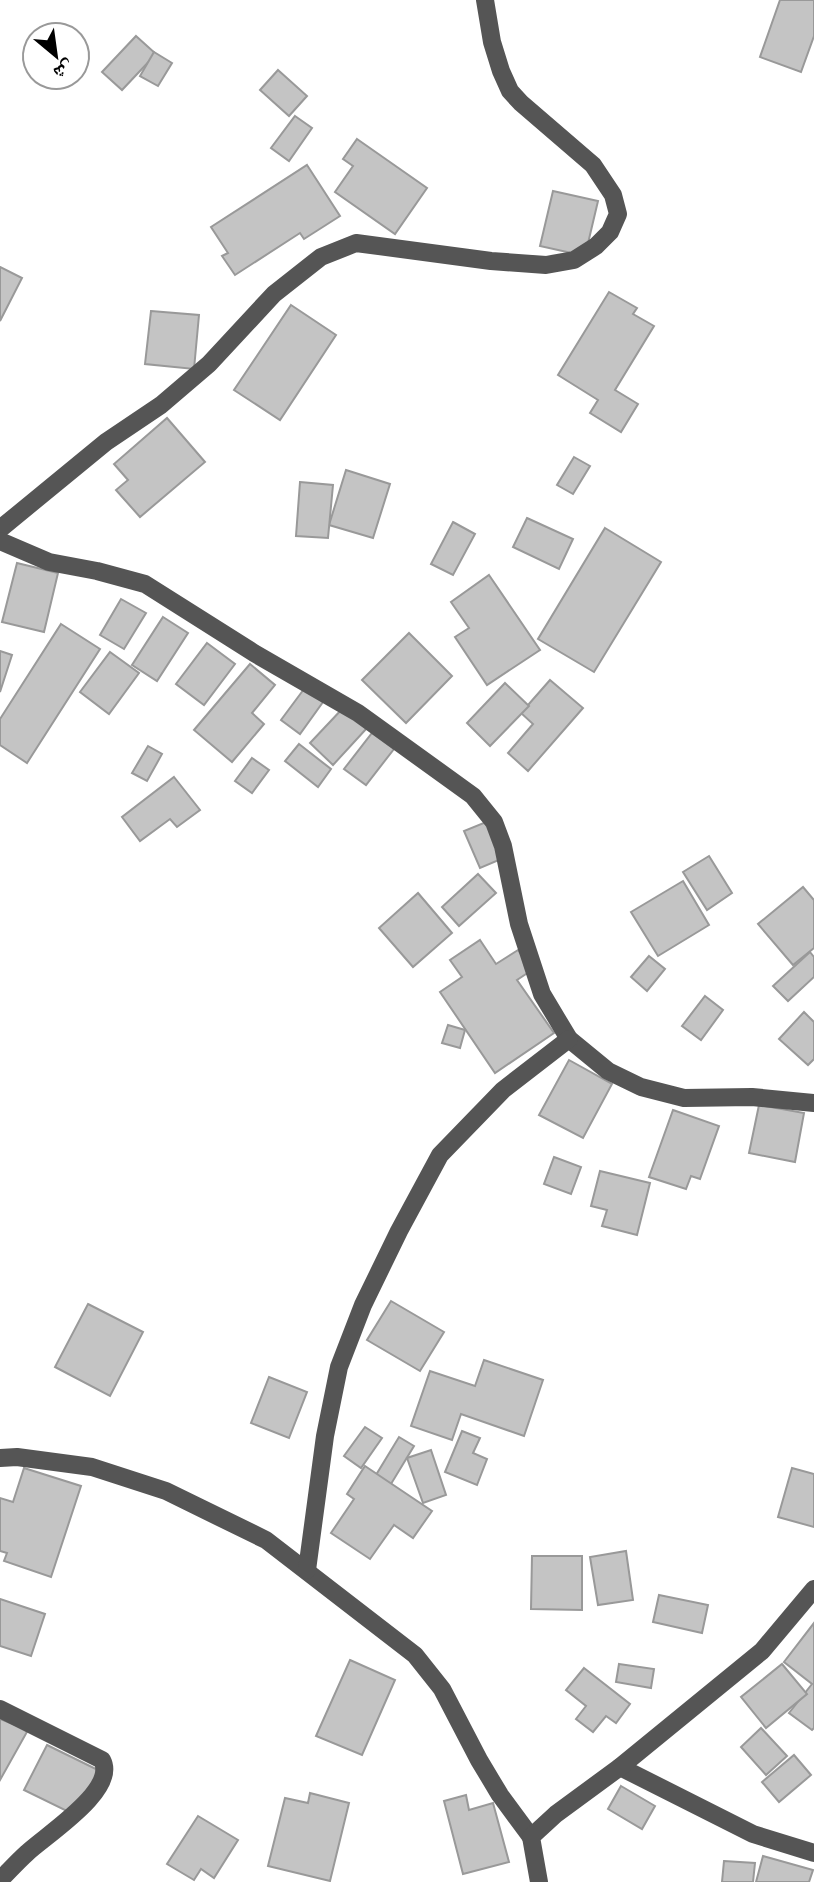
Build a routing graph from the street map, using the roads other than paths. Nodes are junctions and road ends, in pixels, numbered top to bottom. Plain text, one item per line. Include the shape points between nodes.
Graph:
1 (485, 0) edge
2 (0, 529) edge
3 (0, 541) edge
4 (569, 1039) junction
5 (814, 1103) edge
6 (0, 1458) edge
7 (307, 1570) junction
8 (814, 1589) edge
9 (0, 1709) edge
10 (621, 1767) junction
11 (531, 1837) junction
12 (814, 1853) edge
13 (0, 1880) edge
14 (539, 1882) edge

1 - 2 street via 492,42 510,90 593,165 613,195 618,214 610,232 574,260 546,265 356,243 321,257 274,294 209,364 161,405 106,442
3 - 4 street via 49,562 145,584 358,713 473,796 494,822 542,995
4 - 5 street via 608,1071 641,1087 684,1098 752,1097
4 - 7 street via 503,1090 440,1155 399,1231 339,1367
6 - 7 street via 92,1467 166,1491 266,1540
7 - 11 street via 415,1655 442,1689 500,1795
8 - 10 street via 762,1651
9 - 13 street via 102,1760 105,1766 105,1775 90,1798
10 - 11 street
10 - 12 street via 753,1834
11 - 14 street

